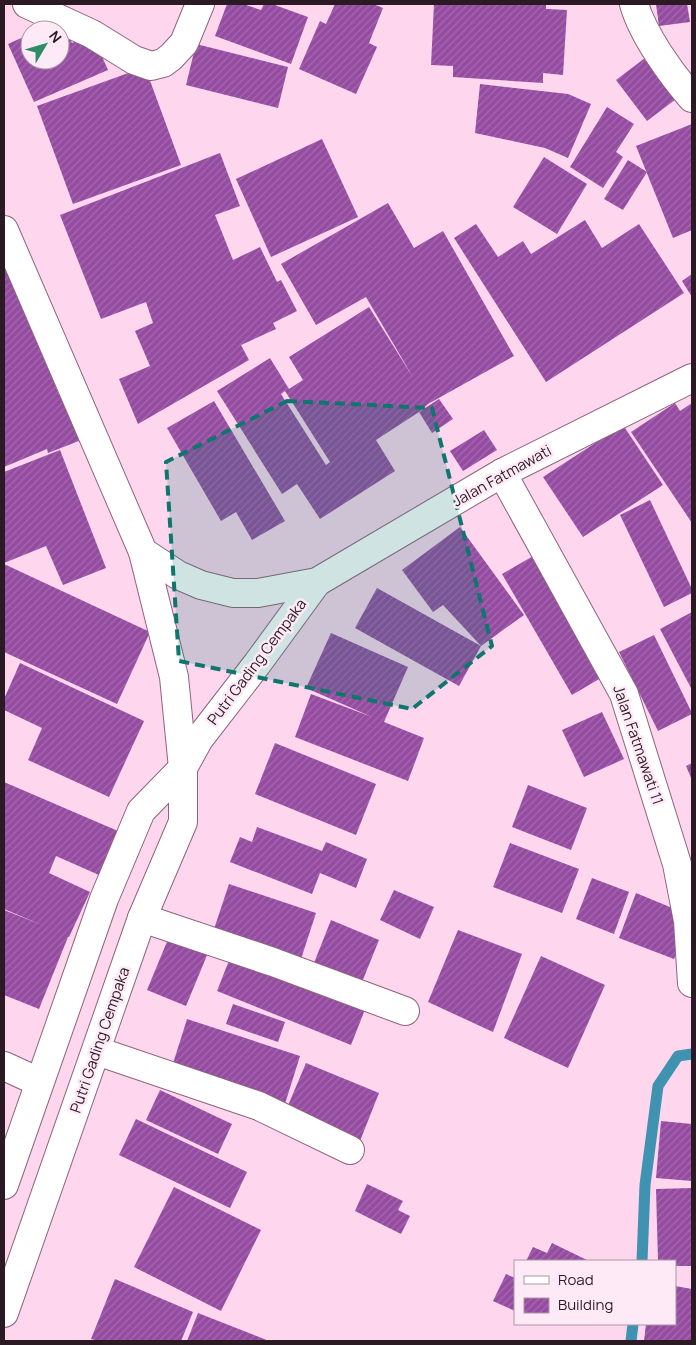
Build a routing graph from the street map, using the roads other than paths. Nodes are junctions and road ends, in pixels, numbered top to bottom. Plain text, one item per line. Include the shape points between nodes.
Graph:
1 (27, 4) edge
2 (200, 4) edge
3 (634, 4) edge
4 (692, 98) edge
5 (4, 230) edge
6 (692, 378) edge
7 (502, 473) junction
8 (143, 552) junction
9 (317, 582) junction
10 (183, 768) junction
11 (142, 918) junction
12 (692, 983) edge
13 (405, 1011) dead end
14 (97, 1051) junction
15 (4, 1066) edge
16 (39, 1082) junction
17 (350, 1150) dead end
18 (4, 1184) edge
19 (6, 1297) edge

1 - 2 street via 151,66 163,63 184,43
3 - 4 street via 648,37
5 - 8 street, Putri Gading Cempaka
6 - 7 street, Jalan Fatmawati
7 - 9 street, Jalan Fatmawati
7 - 12 street, Jalan Fatmawati 11 via 624,694 677,864 688,921
8 - 9 street via 178,575 201,585 233,592 258,593
8 - 10 street, Putri Gading Cempaka via 169,652 177,696
9 - 10 street, Putri Gading Cempaka via 199,739
10 - 11 street, Putri Gading Cempaka via 183,822
10 - 16 street, Putri Gading Cempaka via 141,811 104,899
11 - 13 street
11 - 14 street, Putri Gading Cempaka
14 - 17 street via 259,1106
14 - 19 street, Putri Gading Cempaka
15 - 16 street
16 - 18 street, Putri Gading Cempaka

